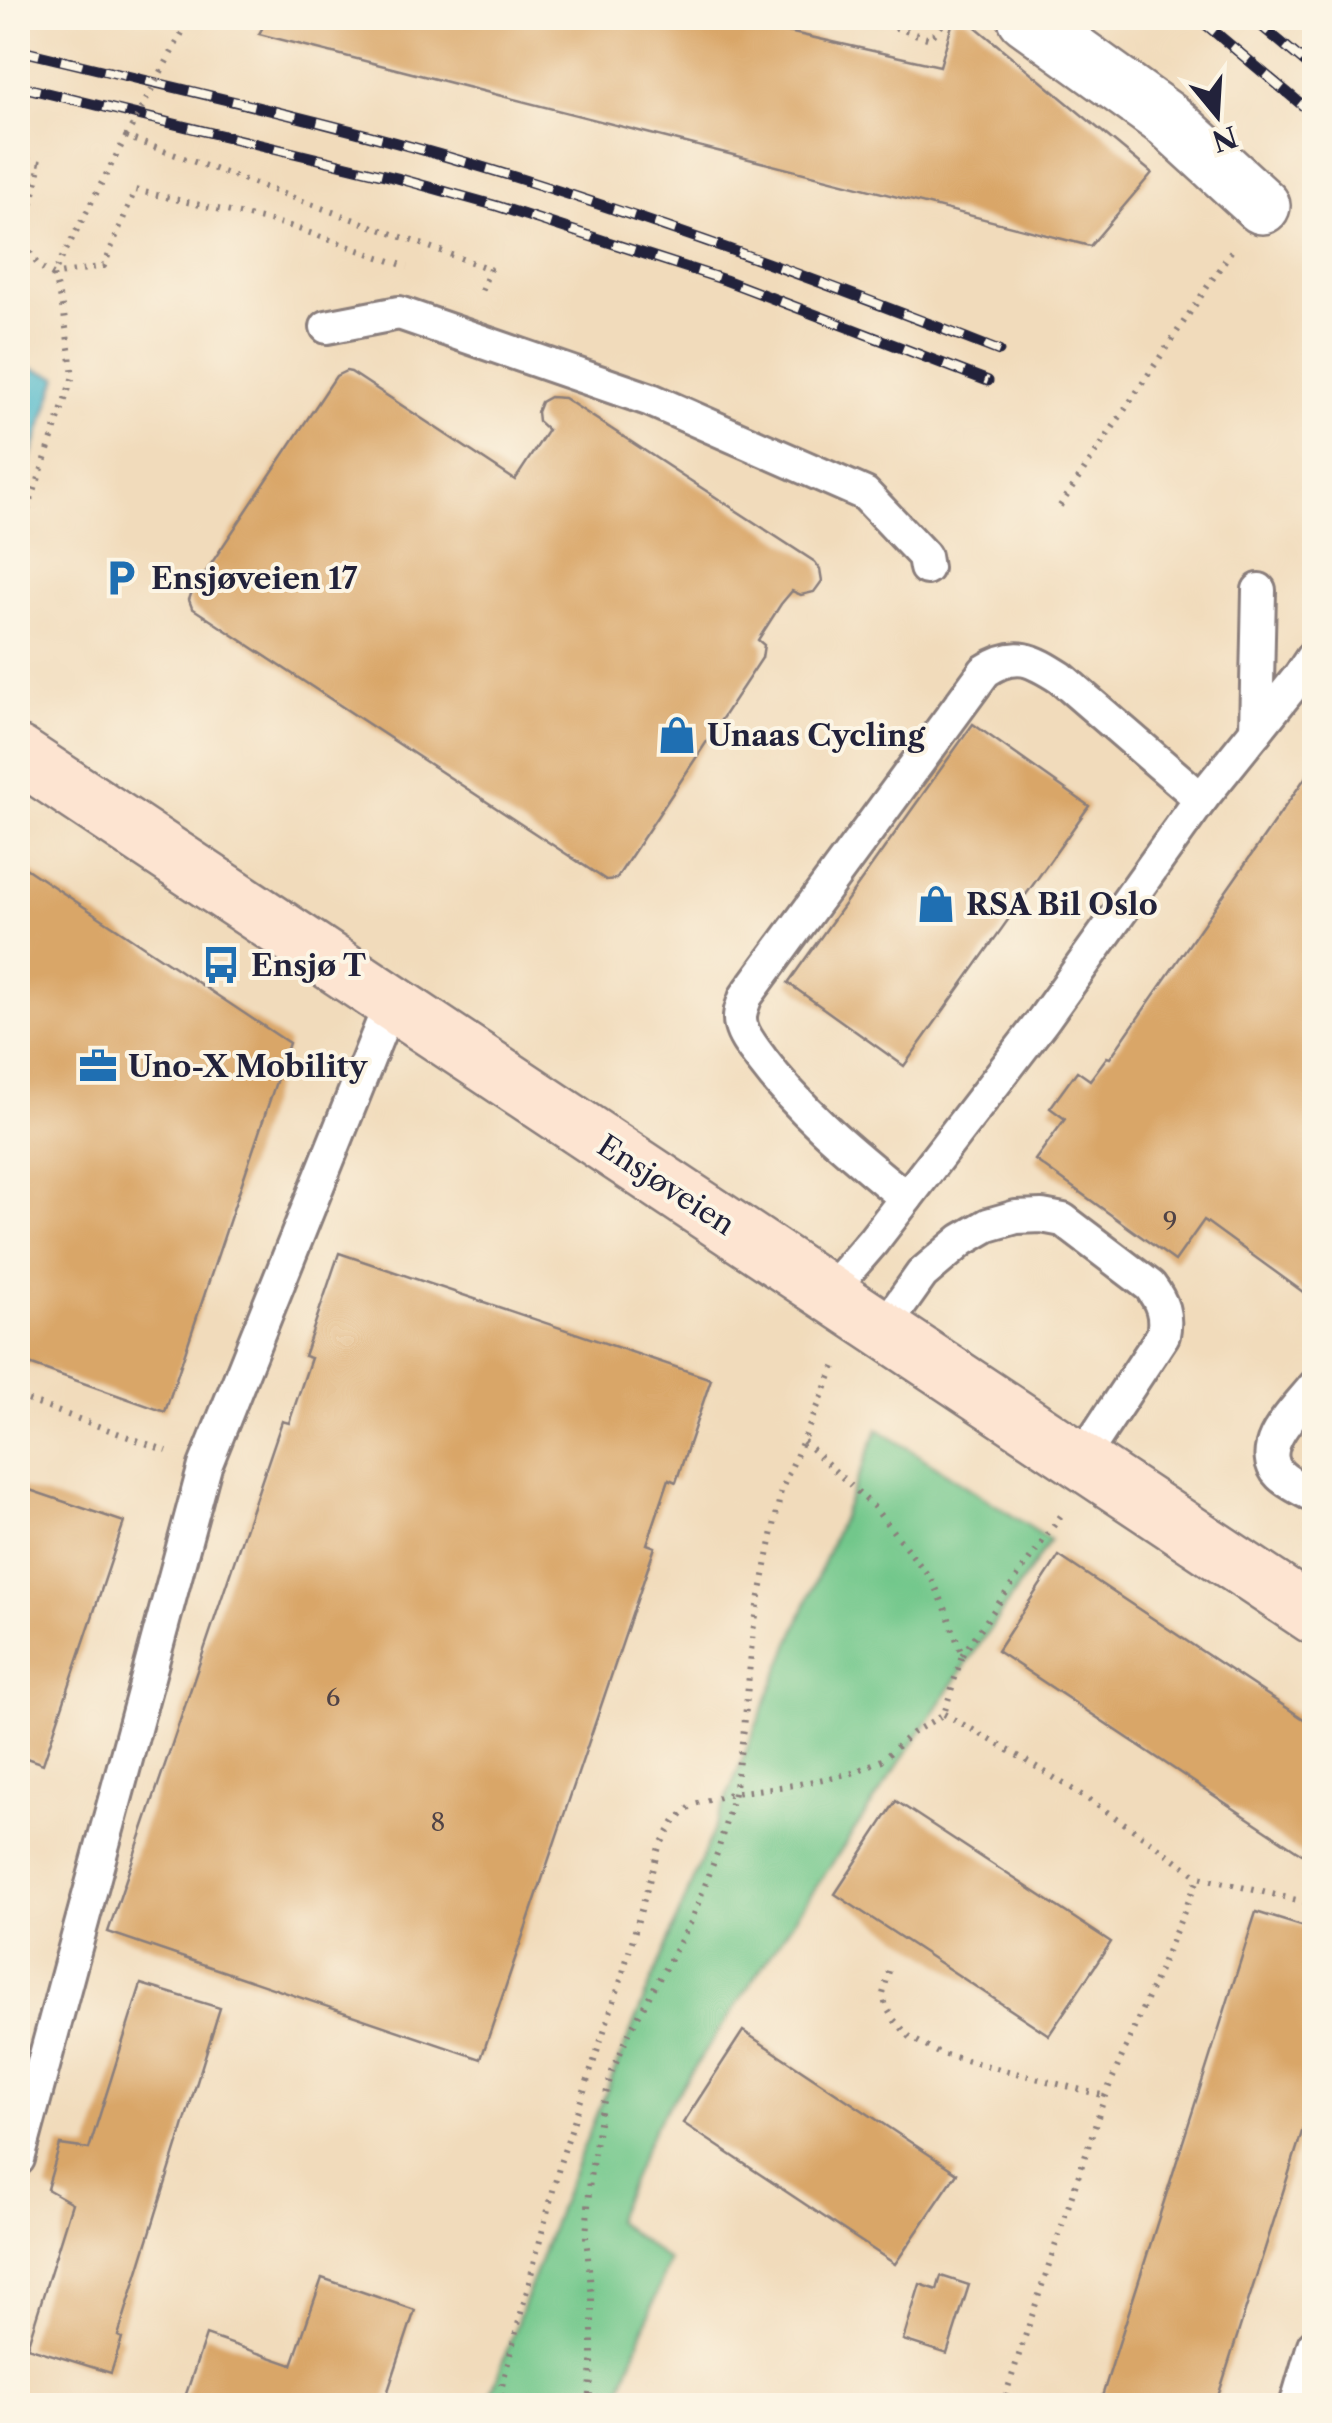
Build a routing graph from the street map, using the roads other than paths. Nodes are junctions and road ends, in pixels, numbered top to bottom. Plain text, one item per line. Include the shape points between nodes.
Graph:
1 (1026, 18) edge
2 (1262, 206) road end
3 (327, 327) dead end
4 (926, 568) dead end
5 (1259, 590) dead end
6 (1314, 655) edge
7 (1256, 732) junction
8 (18, 754) edge
9 (1201, 799) junction
10 (391, 1002) junction
11 (906, 1198) junction
12 (828, 1292) junction
13 (861, 1344) junction
14 (1314, 1387) edge
15 (1073, 1485) junction
16 (1314, 1496) edge
17 (1314, 1616) edge
18 (18, 2159) edge
19 (1314, 2345) edge
20 (1296, 2406) edge

1 - 2 street via 1169,121
3 - 4 lane via 400,313 651,400 865,494 924,556
5 - 7 lane
6 - 7 lane
7 - 9 lane
8 - 10 main road, Ensjøveien
9 - 11 lane
9 - 11 lane via 1039,664 1021,658 993,666 962,702 740,1011 744,1036 779,1082
10 - 12 main road, Ensjøveien
10 - 18 lane via 205,1466
11 - 12 lane
12 - 13 main road, Ensjøveien
13 - 15 main road, Ensjøveien
13 - 15 lane via 922,1274 988,1224 1016,1217 1063,1220 1150,1286 1164,1313 1162,1335
14 - 16 lane via 1272,1441 1270,1458 1280,1475
15 - 17 main road, Ensjøveien
19 - 20 lane

